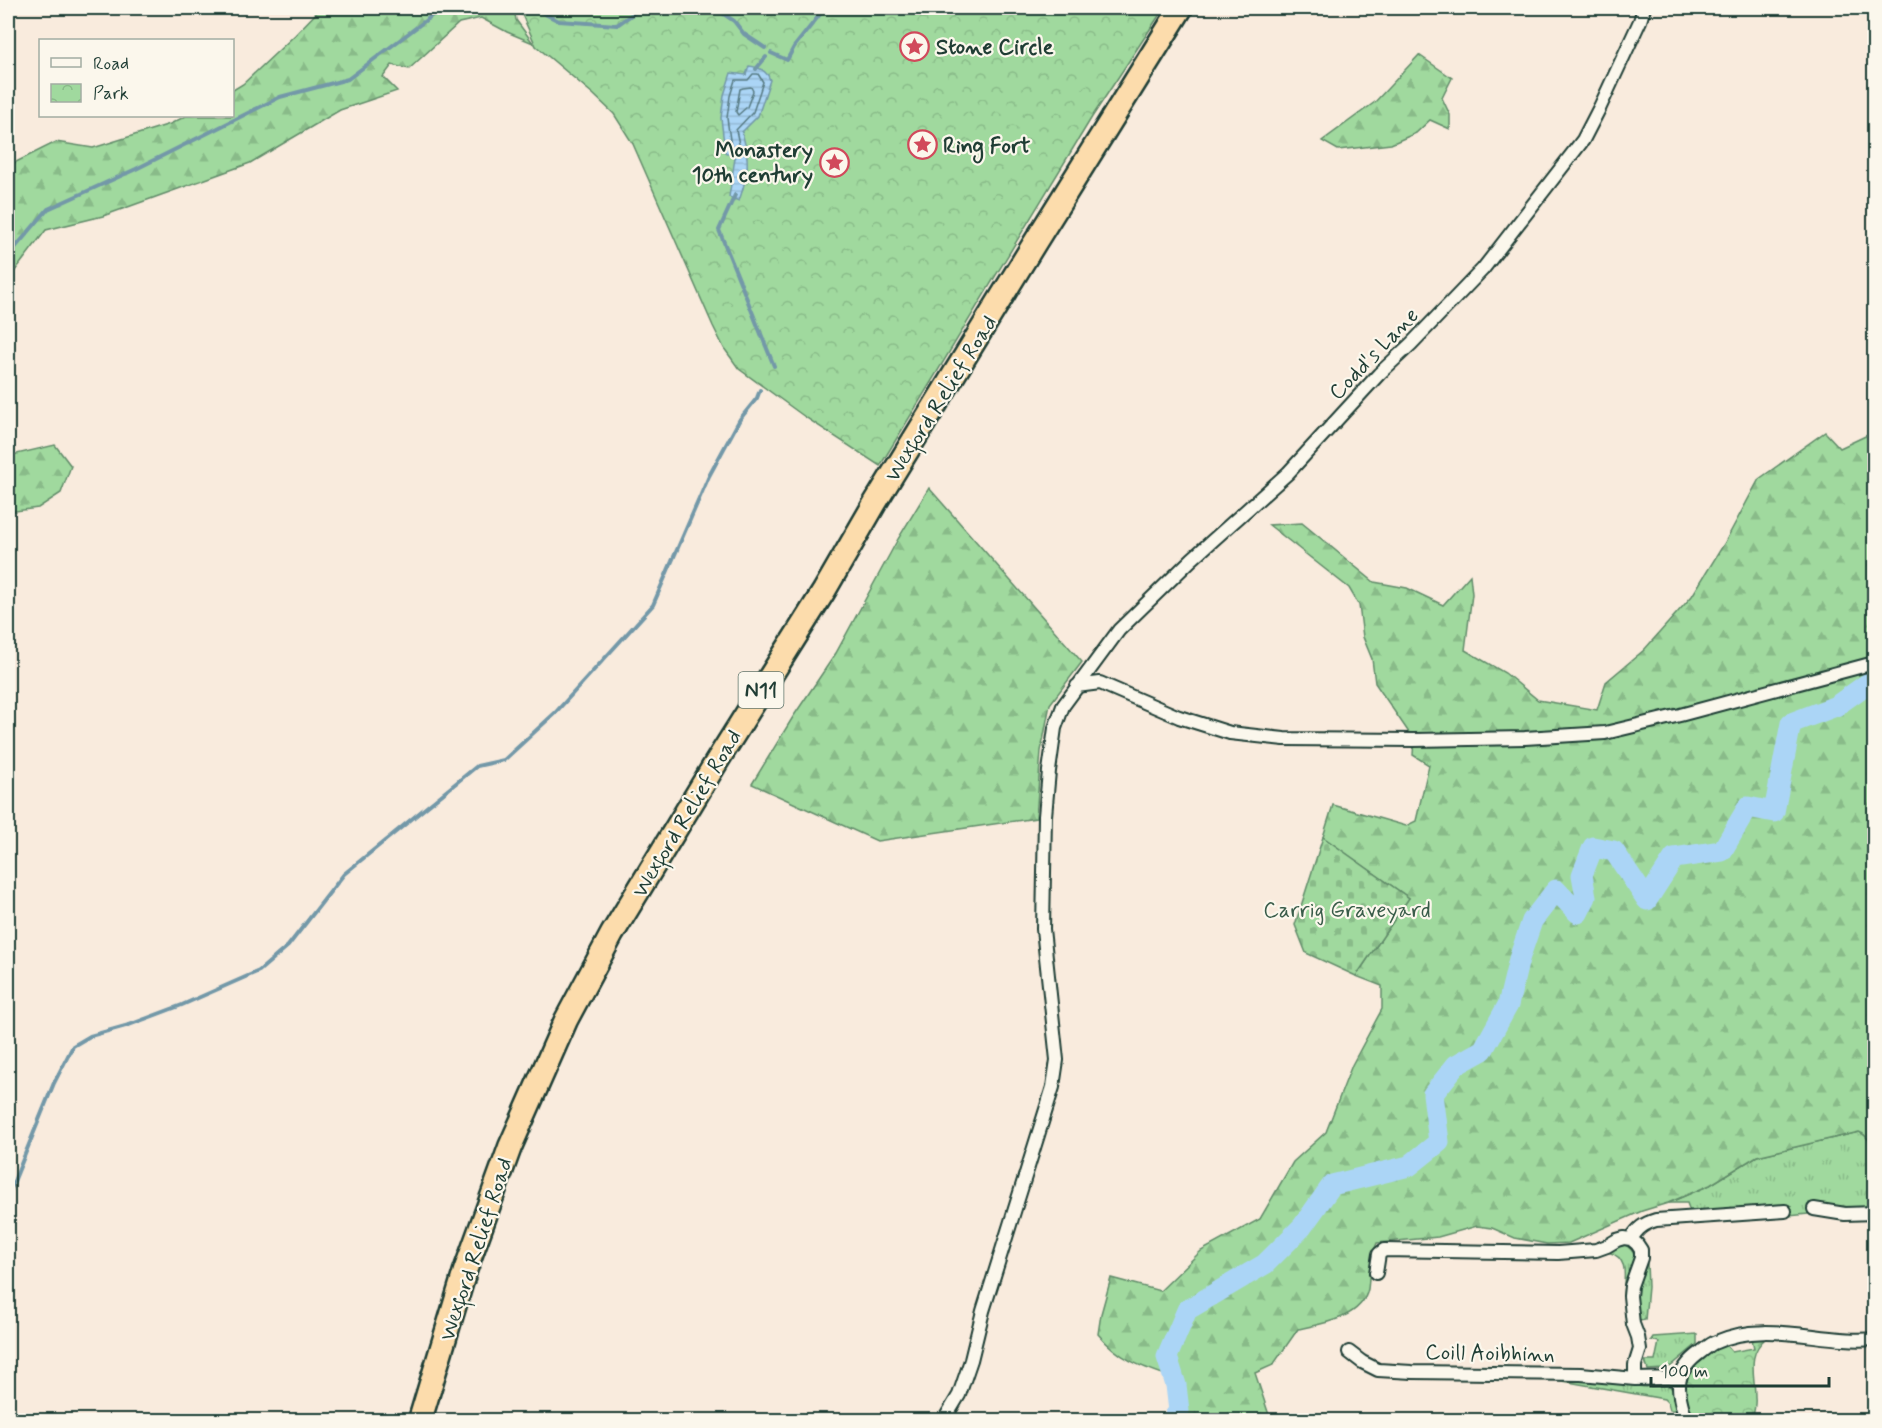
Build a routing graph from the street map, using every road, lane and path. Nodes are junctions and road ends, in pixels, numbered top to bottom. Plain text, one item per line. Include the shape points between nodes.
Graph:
1 (1181, 8) edge
2 (1644, 8) edge
3 (1875, 663) edge
4 (1077, 686) junction
5 (1814, 1209) dead end
6 (1785, 1211) dead end
7 (1875, 1214) edge
8 (1631, 1239) junction
9 (1376, 1273) dead end
10 (1875, 1339) edge
11 (1349, 1352) dead end
12 (1635, 1378) junction
13 (1679, 1378) junction
14 (420, 1418) edge
15 (944, 1420) edge
16 (1686, 1420) edge

1 - 14 highway, Wexford Relief Road / N11 via 612,934 566,1020 510,1147 465,1271
2 - 4 street, Codd's Lane via 1583,140 1483,269 1288,473 1119,630
3 - 4 street via 1605,733 1525,738 1284,739 1230,733 1179,717 1100,683
4 - 15 street, Codd's Lane via 1063,706 1055,728 1045,816 1043,930 1057,1060 1053,1087 971,1360 959,1395
5 - 7 street
6 - 8 street via 1656,1220 1637,1229
8 - 9 street via 1617,1240 1596,1250 1558,1253 1384,1250 1379,1254
8 - 12 street via 1641,1250 1630,1296 1640,1349
10 - 13 street via 1760,1332 1737,1335 1714,1342 1689,1361
11 - 12 street, Coill Aoibhinn via 1378,1370
12 - 13 street, Coill Aoibhinn
13 - 16 street

